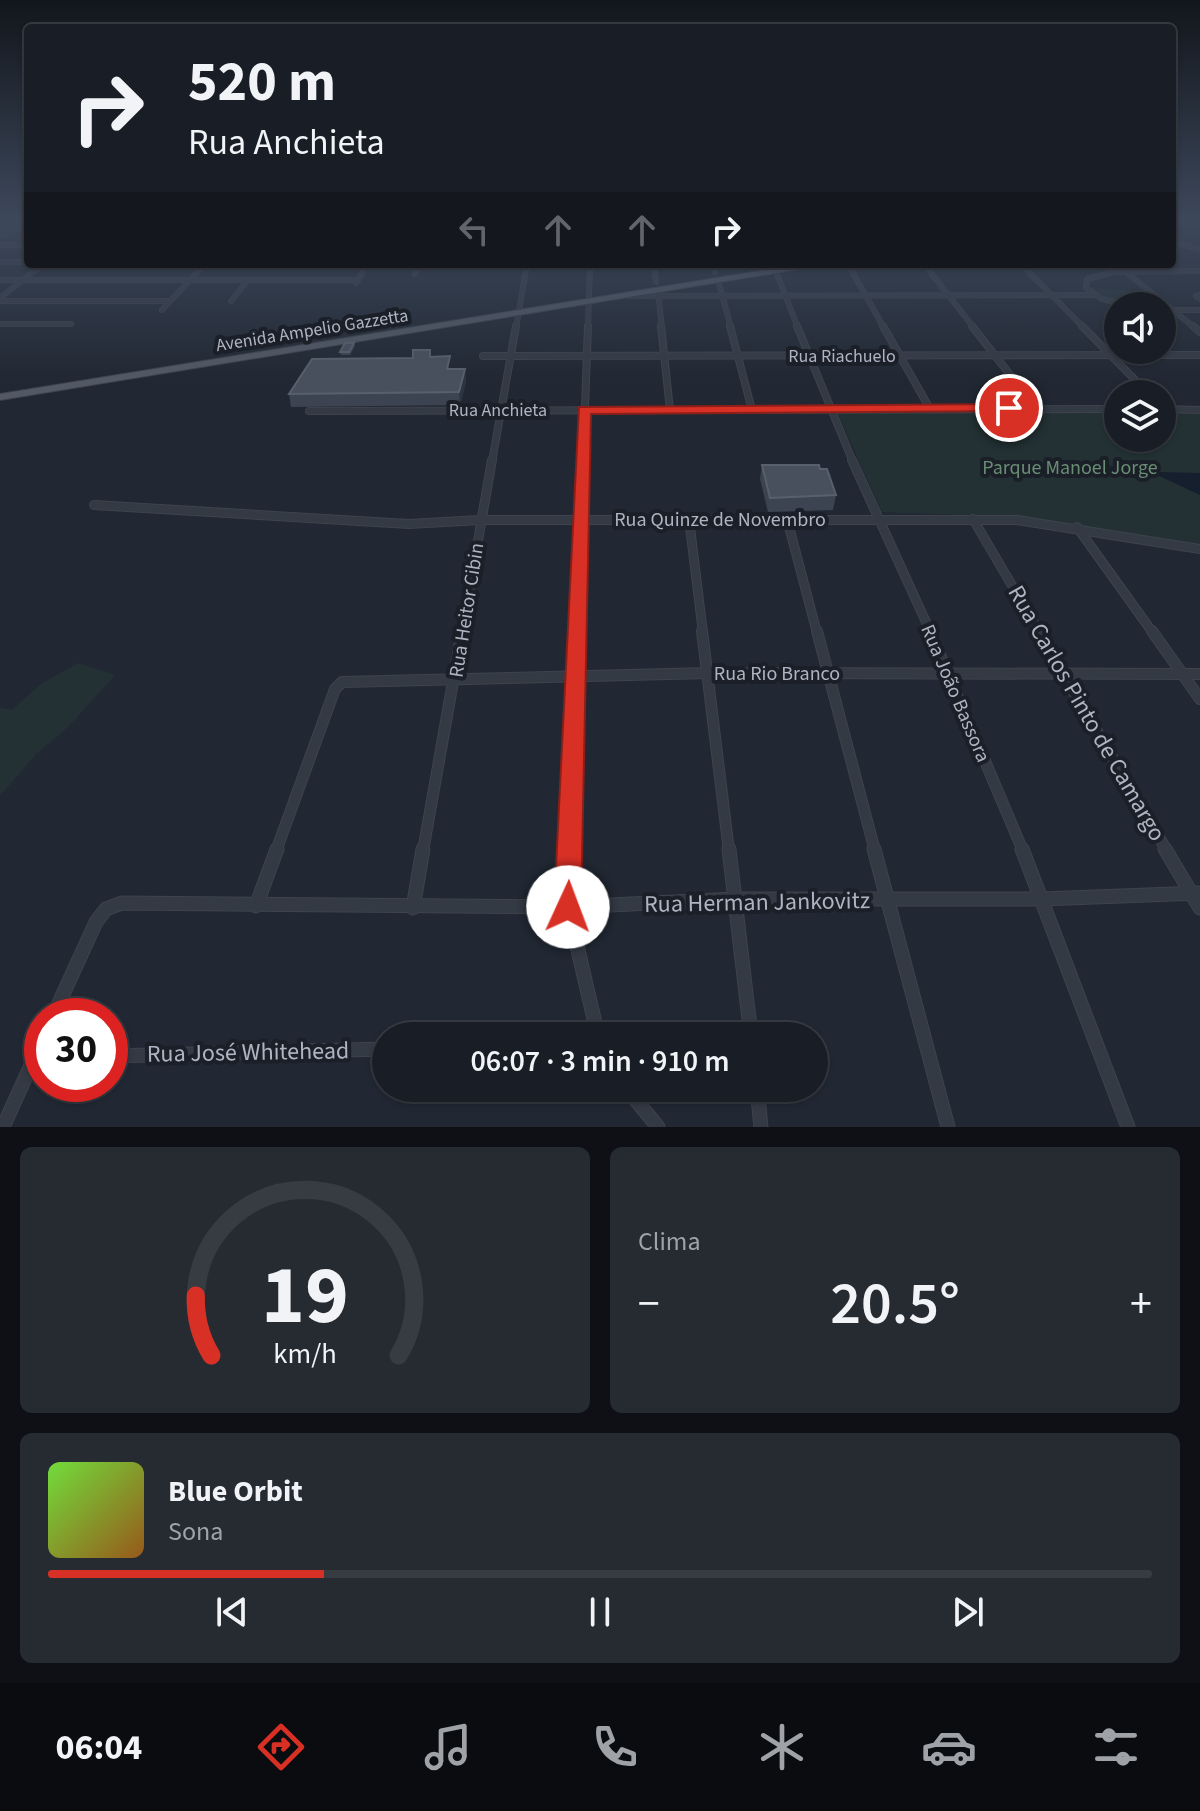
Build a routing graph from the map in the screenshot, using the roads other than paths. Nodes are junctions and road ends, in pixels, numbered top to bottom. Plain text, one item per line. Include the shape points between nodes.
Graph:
1 (29, 275) edge
2 (195, 275) edge
3 (361, 275) edge
4 (525, 275) edge
5 (590, 275) edge
6 (655, 275) edge
7 (706, 275) edge
8 (716, 275) edge
9 (777, 275) edge
10 (854, 275) edge
11 (932, 275) edge
12 (1031, 275) edge
13 (1097, 275) edge
14 (1129, 275) edge
15 (0, 280) edge
16 (22, 280) junction
17 (189, 281) junction
18 (247, 281) junction
19 (657, 289) junction
20 (1150, 292) edge
21 (785, 295) junction
22 (948, 295) junction
23 (1093, 295) junction
24 (722, 296) junction
25 (866, 296) junction
26 (1051, 296) junction
27 (589, 297) junction
28 (1104, 298) edge
29 (0, 300) edge
30 (170, 301) junction
31 (231, 301) dead end
32 (519, 308) junction
33 (162, 310) dead end
34 (1176, 310) edge
35 (1200, 310) edge
36 (1176, 313) edge
37 (0, 324) edge
38 (71, 324) dead end
39 (347, 332) junction
40 (1200, 332) edge
41 (333, 343) junction
42 (1104, 348) edge
43 (1176, 355) edge
44 (1200, 355) edge
45 (483, 356) dead end
46 (587, 356) junction
47 (736, 356) junction
48 (810, 356) junction
49 (901, 356) junction
50 (997, 356) junction
51 (1104, 356) edge
52 (511, 357) junction
53 (664, 357) junction
54 (1120, 364) edge
55 (1135, 380) edge
56 (0, 388) edge
57 (16, 390) junction
58 (0, 397) edge
59 (1036, 408) junction
60 (829, 409) junction
61 (930, 409) junction
62 (1104, 409) edge
63 (1176, 409) edge
64 (500, 410) junction
65 (584, 410) junction
66 (670, 410) junction
67 (752, 410) junction
68 (1200, 410) edge
69 (309, 411) dead end
70 (94, 505) dead end
71 (877, 518) junction
72 (689, 519) junction
73 (787, 519) junction
74 (973, 519) junction
75 (480, 520) junction
76 (582, 520) junction
77 (1077, 527) junction
78 (1196, 548) edge
79 (1200, 557) edge
80 (710, 673) junction
81 (828, 673) junction
82 (949, 673) junction
83 (1065, 673) junction
84 (1181, 673) junction
85 (1200, 674) edge
86 (576, 678) junction
87 (455, 679) junction
88 (1200, 699) edge
89 (1196, 893) edge
90 (736, 899) junction
91 (1042, 899) junction
92 (887, 900) junction
93 (256, 906) junction
94 (568, 907) junction
95 (413, 908) junction
96 (1200, 908) edge
97 (61, 998) edge
98 (595, 1022) edge
99 (749, 1022) edge
100 (372, 1049) edge
101 (128, 1056) edge
102 (24, 1086) edge
103 (637, 1102) edge
104 (758, 1102) edge
105 (3, 1127) edge
106 (658, 1127) edge
107 (761, 1127) edge
108 (948, 1127) edge
109 (1128, 1127) edge

1 - 16 street
2 - 17 street
3 - 18 street via 357,282
4 - 32 street, Rua Heitor Cibin
5 - 27 street
6 - 19 street
7 - 19 main road, Avenida Ampelio Gazzetta
8 - 24 street
9 - 21 street, Rua João Bassora
10 - 25 street
11 - 22 street
12 - 26 street
13 - 23 street via 1087,279 1086,288
14 - 20 street
15 - 16 street
16 - 17 street
16 - 29 street
17 - 18 street
17 - 30 street
18 - 31 street
19 - 24 street
19 - 27 main road, Avenida Ampelio Gazzetta
19 - 27 main road, Avenida Ampelio Gazzetta
19 - 53 street
21 - 24 street
21 - 25 street
21 - 48 street, Rua João Bassora
22 - 25 street
22 - 26 street
22 - 50 street
23 - 26 street
23 - 28 street
24 - 47 street
25 - 49 street
26 - 42 street
27 - 32 main road, Avenida Ampelio Gazzetta
27 - 46 street
29 - 30 street
30 - 33 street
32 - 39 main road, Avenida Ampelio Gazzetta
32 - 41 main road, Avenida Ampelio Gazzetta
32 - 52 street, Rua Heitor Cibin
34 - 35 street
36 - 40 street
37 - 38 street
39 - 41 main road
39 - 57 main road, Avenida Ampelio Gazzetta
41 - 57 main road, Avenida Ampelio Gazzetta
43 - 44 street, Rua Riachuelo
45 - 52 street, Rua Riachuelo
46 - 52 street, Rua Riachuelo
46 - 53 street, Rua Riachuelo
46 - 65 street
47 - 48 street, Rua Riachuelo
47 - 53 street, Rua Riachuelo
47 - 67 street
48 - 49 street, Rua Riachuelo
48 - 60 street, Rua João Bassora
49 - 50 street, Rua Riachuelo
49 - 61 street
50 - 51 street, Rua Riachuelo
50 - 59 street
52 - 64 street, Rua Heitor Cibin
53 - 66 street
54 - 55 street
56 - 57 main road, Avenida Ampelio Gazzetta
57 - 58 main road, Avenida Ampelio Gazzetta
59 - 61 street, Rua Anchieta
59 - 62 street, Rua Anchieta
60 - 61 street, Rua Anchieta
60 - 67 street, Rua Anchieta
60 - 71 street, Rua João Bassora
63 - 68 street
64 - 65 street, Rua Anchieta
64 - 69 street, Rua Anchieta
64 - 75 street, Rua Heitor Cibin
65 - 66 street, Rua Anchieta
65 - 76 street
66 - 67 street, Rua Anchieta
70 - 75 street, Rua Quinze de Novembro via 409,524
71 - 73 street, Rua Quinze de Novembro
71 - 74 street, Rua Quinze de Novembro
71 - 82 street, Rua João Bassora
72 - 73 street, Rua Quinze de Novembro
72 - 76 street, Rua Quinze de Novembro
72 - 80 street
73 - 81 street
74 - 77 street, Rua Quinze de Novembro
74 - 83 street, Rua Carlos Pinto de Camargo
75 - 76 street, Rua Quinze de Novembro
75 - 87 street, Rua Heitor Cibin
76 - 86 street
77 - 78 street, Rua Quinze de Novembro
77 - 84 street
78 - 79 street
80 - 81 street, Rua Rio Branco
80 - 86 street, Rua Rio Branco
80 - 90 street
81 - 82 street, Rua Rio Branco
81 - 92 street
82 - 83 street, Rua Rio Branco
82 - 91 street, Rua João Bassora
83 - 84 street, Rua Rio Branco
83 - 89 street, Rua Carlos Pinto de Camargo
84 - 85 street, Rua Rio Branco
84 - 88 street
86 - 87 street, Rua Rio Branco
86 - 94 street
87 - 93 street, Rua Rio Branco via 355,679 335,689
87 - 95 street, Rua Heitor Cibin
89 - 91 street, Rua Herman Jankovitz
89 - 96 street, Rua Carlos Pinto de Camargo
90 - 92 street, Rua Herman Jankovitz
90 - 94 street, Rua Herman Jankovitz
90 - 99 street
91 - 92 street, Rua Herman Jankovitz
91 - 109 street, Rua João Bassora
92 - 108 street
93 - 95 street, Rua Herman Jankovitz
93 - 97 street, Rua Herman Jankovitz via 122,903 106,909
94 - 95 street, Rua Herman Jankovitz
94 - 98 street
100 - 101 street, Rua José Whitehead
102 - 105 street
103 - 106 street
104 - 107 street

